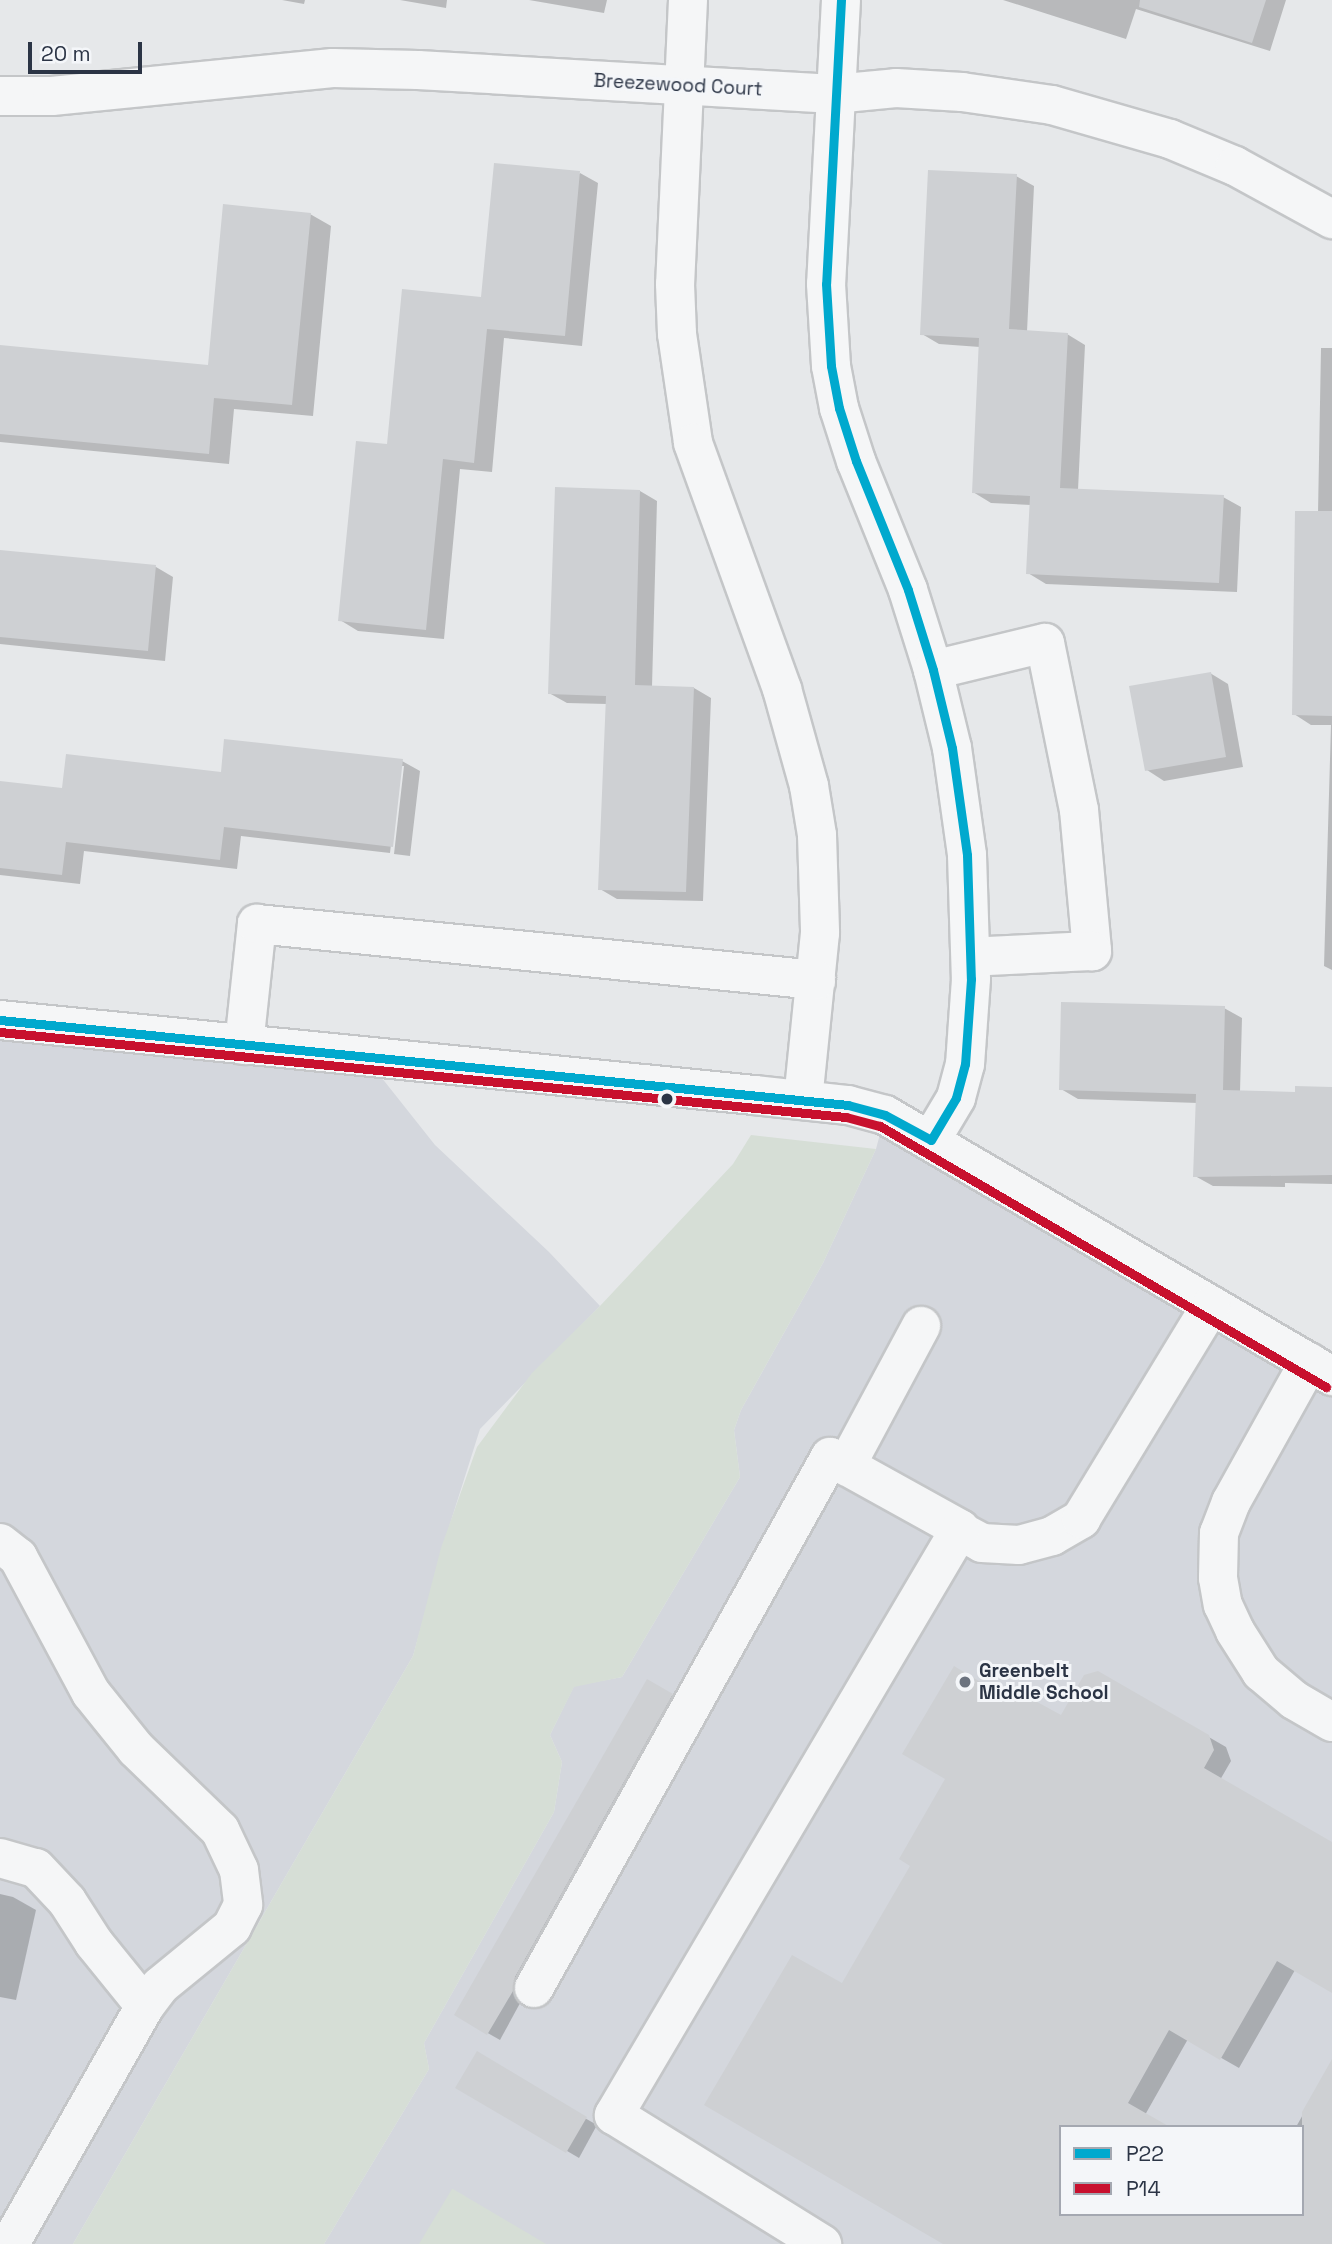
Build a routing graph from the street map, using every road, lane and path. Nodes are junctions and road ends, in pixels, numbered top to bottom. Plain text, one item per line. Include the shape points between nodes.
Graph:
1 (688, 0) edge
2 (841, 0) edge
3 (682, 85) junction
4 (834, 94) junction
5 (0, 96) edge
6 (1332, 219) edge
7 (933, 670) junction
8 (971, 957) junction
9 (816, 980) junction
10 (0, 1020) edge
11 (244, 1045) junction
12 (803, 1100) junction
13 (932, 1140) junction
14 (1211, 1305) junction
15 (921, 1326) dead end
16 (1320, 1369) edge
17 (846, 1465) junction
18 (958, 1530) junction
19 (0, 1543) edge
20 (1332, 1722) edge
21 (0, 1858) edge
22 (534, 1988) dead end
23 (145, 2006) junction
24 (10, 2244) edge
25 (822, 2244) edge

1 - 3 street
2 - 4 street
3 - 4 street, Breezewood Court
3 - 5 street, Breezewood Court via 332,68 52,96
3 - 9 street via 675,284 683,384 694,443 782,689 808,786 821,886
4 - 6 street, Breezewood Court via 896,88 1052,105 1203,152
4 - 7 street via 826,284 831,366 856,461 908,590
7 - 8 street via 960,801
7 - 8 street via 1045,643 1079,810 1092,951
8 - 13 street via 962,1080
9 - 11 street via 257,925
9 - 12 street
10 - 11 street
11 - 12 street
12 - 13 street via 885,1115
13 - 14 street
14 - 16 street
14 - 18 street via 1081,1520 1052,1536 1019,1545 982,1543
15 - 17 street
16 - 20 street via 1231,1502 1219,1533 1218,1578 1223,1605 1261,1672 1294,1700
17 - 18 street
17 - 22 street via 830,1457
18 - 25 street via 614,2115
19 - 23 street via 18,1556 91,1693 136,1749 220,1830 239,1870 243,1905 232,1927 160,1986
21 - 23 street via 36,1868
23 - 24 street

